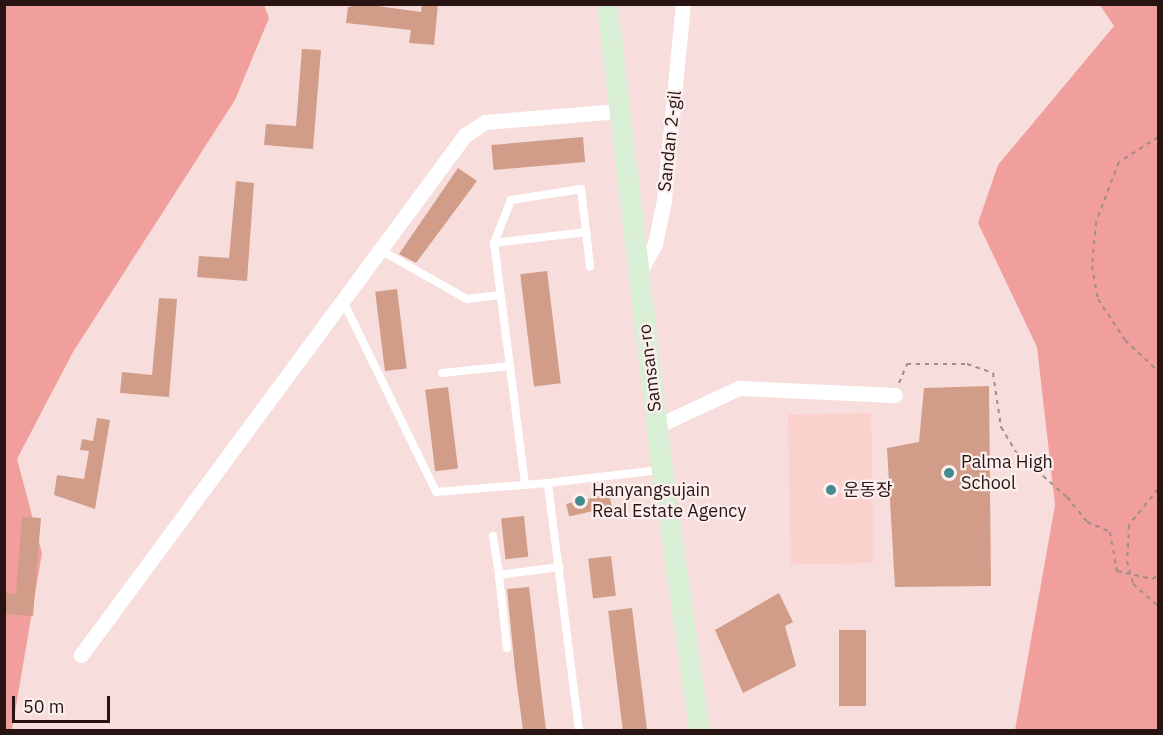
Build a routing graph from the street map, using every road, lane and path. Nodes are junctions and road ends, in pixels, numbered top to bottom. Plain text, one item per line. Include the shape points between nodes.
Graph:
1 (607, 4) edge
2 (683, 4) edge
3 (619, 111) junction
4 (1158, 137) edge
5 (586, 232) junction
6 (494, 243) junction
7 (382, 251) junction
8 (590, 266) dead end
9 (639, 273) junction
10 (500, 295) junction
11 (343, 301) junction
12 (510, 366) junction
13 (1158, 371) edge
14 (442, 373) dead end
15 (895, 395) joint
16 (657, 426) junction
17 (662, 470) junction
18 (548, 483) junction
19 (525, 484) junction
20 (1158, 489) edge
21 (493, 536) dead end
22 (559, 567) junction
23 (499, 575) junction
24 (1131, 575) junction
25 (1158, 576) edge
26 (1158, 606) edge
27 (507, 648) dead end
28 (81, 655) dead end
29 (579, 730) edge
30 (699, 730) edge

1 - 3 main road, Samsan-ro
2 - 9 street, Sandan 2-gil via 664,200 655,244
3 - 7 street via 475,127
3 - 9 main road, Samsan-ro
4 - 13 path via 1119,162 1096,222 1092,266 1098,299 1125,340
5 - 6 lane
5 - 6 lane via 581,189 511,200
5 - 8 lane
6 - 10 lane
7 - 10 lane via 467,299
7 - 11 street
9 - 16 main road, Samsan-ro
10 - 12 lane
11 - 19 lane via 436,492
11 - 28 street
12 - 14 lane
12 - 19 lane
15 - 16 street via 738,388
15 - 24 path via 907,364 967,364 993,373 1001,427 1016,452 1067,496 1087,522 1110,532 1117,571
16 - 17 main road, Samsan-ro
17 - 18 lane
17 - 30 main road, Samsan-ro
18 - 19 lane
18 - 22 lane
20 - 24 path via 1129,525
21 - 23 lane
22 - 23 lane
22 - 29 lane
23 - 27 lane
24 - 25 path
24 - 26 path via 1133,584

